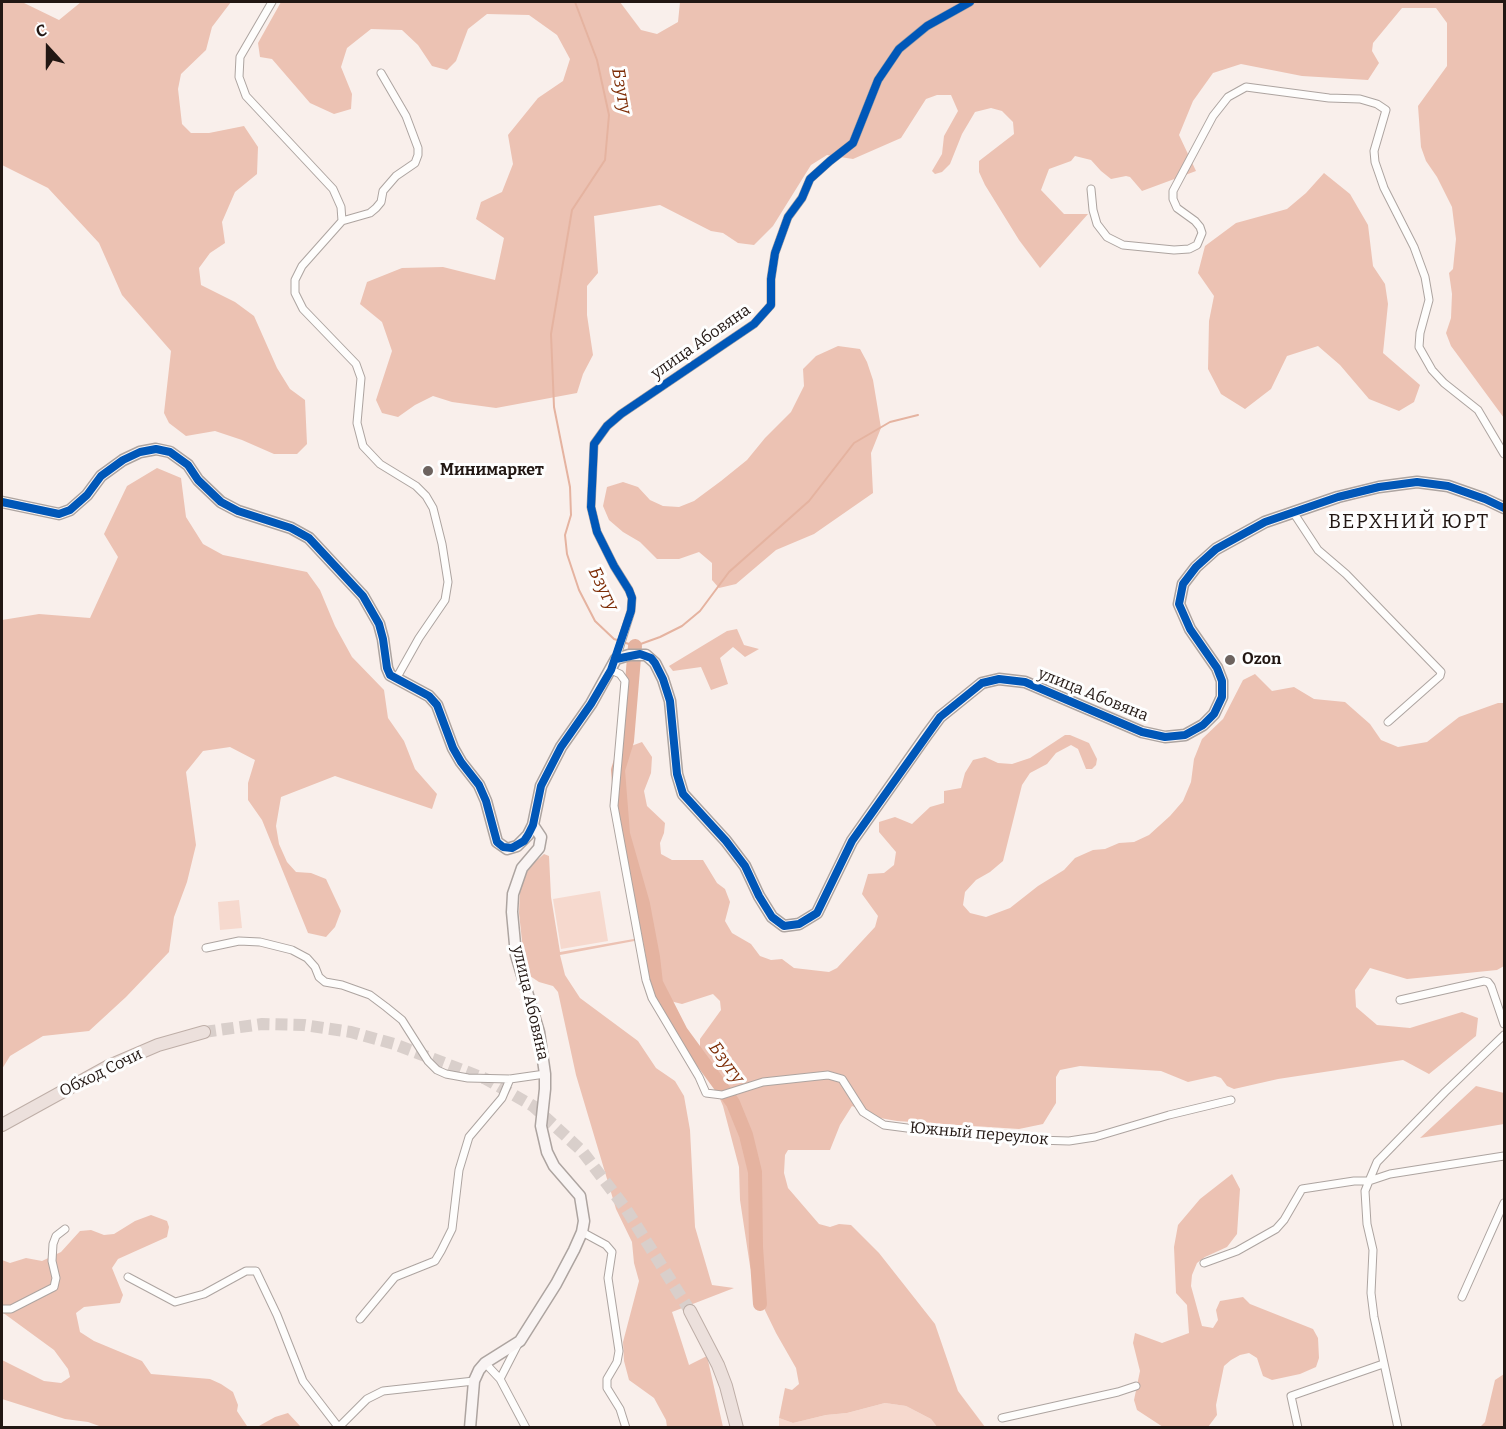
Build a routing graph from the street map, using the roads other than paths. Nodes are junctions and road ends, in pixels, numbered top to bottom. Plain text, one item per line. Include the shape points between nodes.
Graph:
1 (272, 2) edge
2 (970, 2) edge
3 (381, 73) dead end
4 (1091, 189) dead end
5 (342, 221) junction
6 (1504, 454) edge
7 (2, 502) edge
8 (1504, 508) edge
9 (1293, 512) junction
10 (616, 659) junction
11 (611, 670) junction
12 (396, 679) junction
13 (1388, 722) dead end
14 (533, 825) junction
15 (206, 948) dead end
16 (1400, 1000) dead end
17 (1504, 1024) edge
18 (204, 1032) tunnel mouth
19 (1504, 1035) edge
20 (545, 1074) junction
21 (510, 1079) junction
22 (1231, 1100) dead end
23 (2, 1125) edge
24 (1504, 1156) edge
25 (1369, 1181) junction
26 (1504, 1203) edge
27 (64, 1229) dead end
28 (582, 1232) junction
29 (1204, 1263) dead end
30 (128, 1277) dead end
31 (1462, 1297) dead end
32 (2, 1309) edge
33 (690, 1311) tunnel mouth
34 (360, 1319) dead end
35 (520, 1341) junction
36 (485, 1363) junction
37 (1383, 1364) junction
38 (500, 1379) junction
39 (474, 1381) junction
40 (1136, 1386) dead end
41 (1002, 1418) dead end
42 (339, 1427) edge
43 (470, 1428) edge
44 (526, 1428) edge
45 (626, 1428) edge
46 (737, 1428) edge
47 (1298, 1428) edge
48 (1398, 1428) edge

1 - 5 street via 240,57 239,76 246,96 333,189
2 - 10 street, улица Абовяна via 927,26 899,49 878,80 853,143 810,179 788,217 775,253 771,305 754,324 621,414 606,426 594,444 591,507 597,532 632,598
3 - 5 street via 406,116 418,155 415,163 383,191 381,201 370,213
4 - 6 street via 1097,224 1107,237 1123,245 1189,249 1197,245 1202,233 1195,221 1177,208 1173,191 1213,116 1228,97 1246,87 1377,104 1386,110 1374,151 1375,162 1414,247 1429,300 1419,347 1432,370 1478,411
5 - 12 street via 302,266 296,292 303,309 356,364 361,378 357,423 363,446 380,464 416,486 433,508 448,582 445,600
7 - 12 street via 59,514 70,510 101,476 123,460 156,449 170,452 188,465 221,502 291,528 324,553 363,596 379,624 387,668
8 - 9 street, улица Абовяна via 1448,486 1418,482 1379,487
9 - 10 street, улица Абовяна via 1265,522 1216,549 1183,584 1179,604 1182,612 1222,681 1222,697 1203,725 1185,735 1142,732 1025,682 982,682 940,717 852,841 817,913 799,924 784,926 772,917 745,866 683,794 670,701 651,658 634,654
9 - 13 street via 1318,550 1441,672
10 - 11 street, улица Абовяна
11 - 14 street, улица Абовяна via 561,747 541,786
11 - 22 street, Южный переулок via 625,681 614,806 646,980 652,998 706,1093 722,1095 763,1082 828,1074 842,1079 863,1112 884,1125 953,1134 1069,1141
12 - 14 street, улица Абовяна via 429,696 437,705 460,762 479,785 497,842 512,848 524,841
14 - 20 street, улица Абовяна via 541,837 539,848 517,879 512,912 516,955 539,1032
15 - 21 street via 239,941 292,950 307,958 325,982 370,995 387,1007 402,1020 437,1070 468,1078
16 - 17 street via 1484,981 1491,986
18 - 23 highway, Обход Сочи via 118,1062
19 - 25 street via 1377,1162
20 - 21 street
20 - 28 street, улица Абовяна via 541,1126 547,1152 580,1196
21 - 34 street via 502,1098 469,1137 459,1170 452,1230 435,1261 396,1277
24 - 25 street via 1390,1174
25 - 29 street via 1302,1189 1276,1229 1237,1251
25 - 37 street via 1364,1206 1373,1250 1371,1293
26 - 31 street
27 - 32 street via 53,1244 54,1287 11,1309
28 - 35 street, улица Абовяна via 556,1284
28 - 45 street via 612,1252 608,1278 619,1352 607,1379
30 - 42 street via 175,1302 204,1294 246,1271 256,1271 303,1381
33 - 46 highway via 718,1365
35 - 36 street, улица Абовяна
35 - 38 street
36 - 38 street
36 - 39 street, улица Абовяна
37 - 47 street via 1291,1396
37 - 48 street
38 - 44 street
39 - 42 street via 383,1391 367,1399
39 - 43 street, улица Абовяна
40 - 41 street

